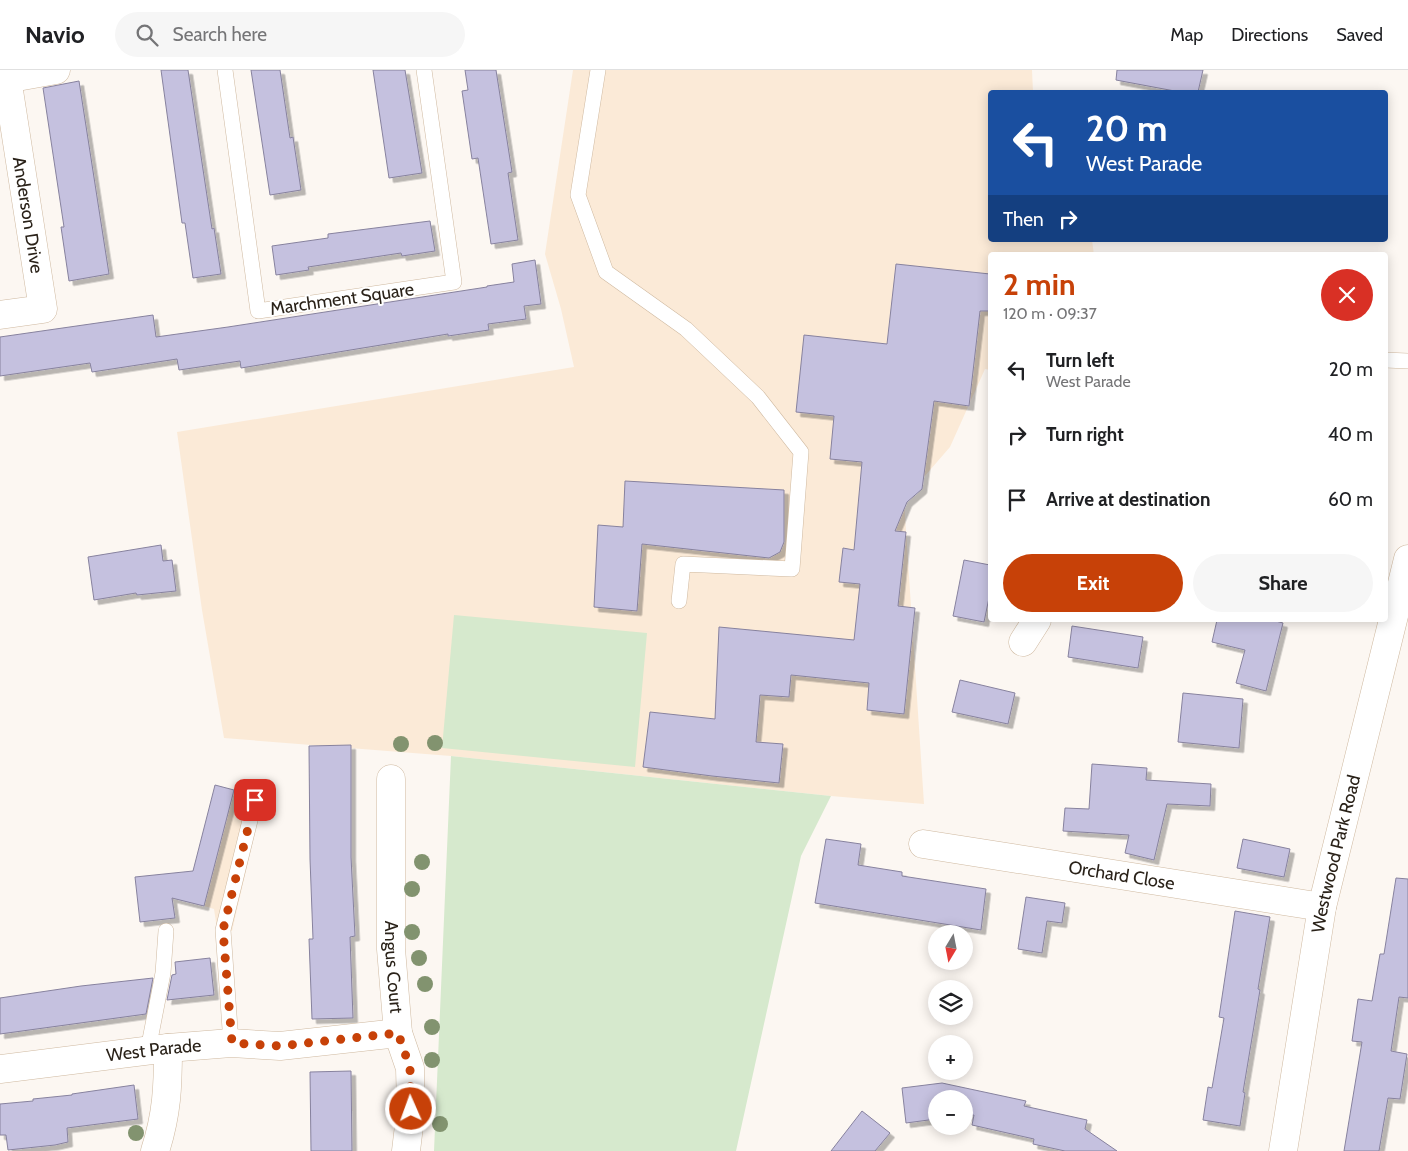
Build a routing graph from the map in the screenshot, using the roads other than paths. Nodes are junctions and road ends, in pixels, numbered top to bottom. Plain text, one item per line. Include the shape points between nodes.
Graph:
1 (56, 70) edge
2 (225, 70) edge
3 (424, 70) edge
4 (598, 70) edge
5 (3, 79) edge
6 (0, 315) edge
7 (1388, 360) edge
8 (1408, 361) edge
9 (1399, 573) edge
10 (679, 602) dead end
11 (1388, 621) edge
12 (1388, 622) edge
13 (391, 779) dead end
14 (255, 800) dead end
15 (923, 844) dead end
16 (1322, 907) junction
17 (166, 931) dead end
18 (398, 1033) junction
19 (232, 1043) junction
20 (158, 1049) junction
21 (0, 1069) edge
22 (155, 1151) edge
23 (406, 1151) edge
24 (1283, 1151) edge

1 - 5 street, Anderson Drive
2 - 3 lane, Marchment Square via 258,311 454,282
4 - 10 lane via 578,195 606,272 686,329 758,397 801,452 792,570 683,564
5 - 6 street, Anderson Drive via 43,309
7 - 8 lane
9 - 11 street, Westwood Park Road
12 - 16 street, Westwood Park Road
13 - 18 street, Angus Court via 391,950
14 - 19 lane via 223,930
15 - 16 street, Orchard Close
16 - 24 street, Westwood Park Road
17 - 20 lane
18 - 19 street, West Parade via 280,1046
18 - 23 street, Angus Court via 410,1068 411,1109
19 - 20 street, West Parade
20 - 21 street, West Parade
20 - 22 street via 168,1088 162,1130

